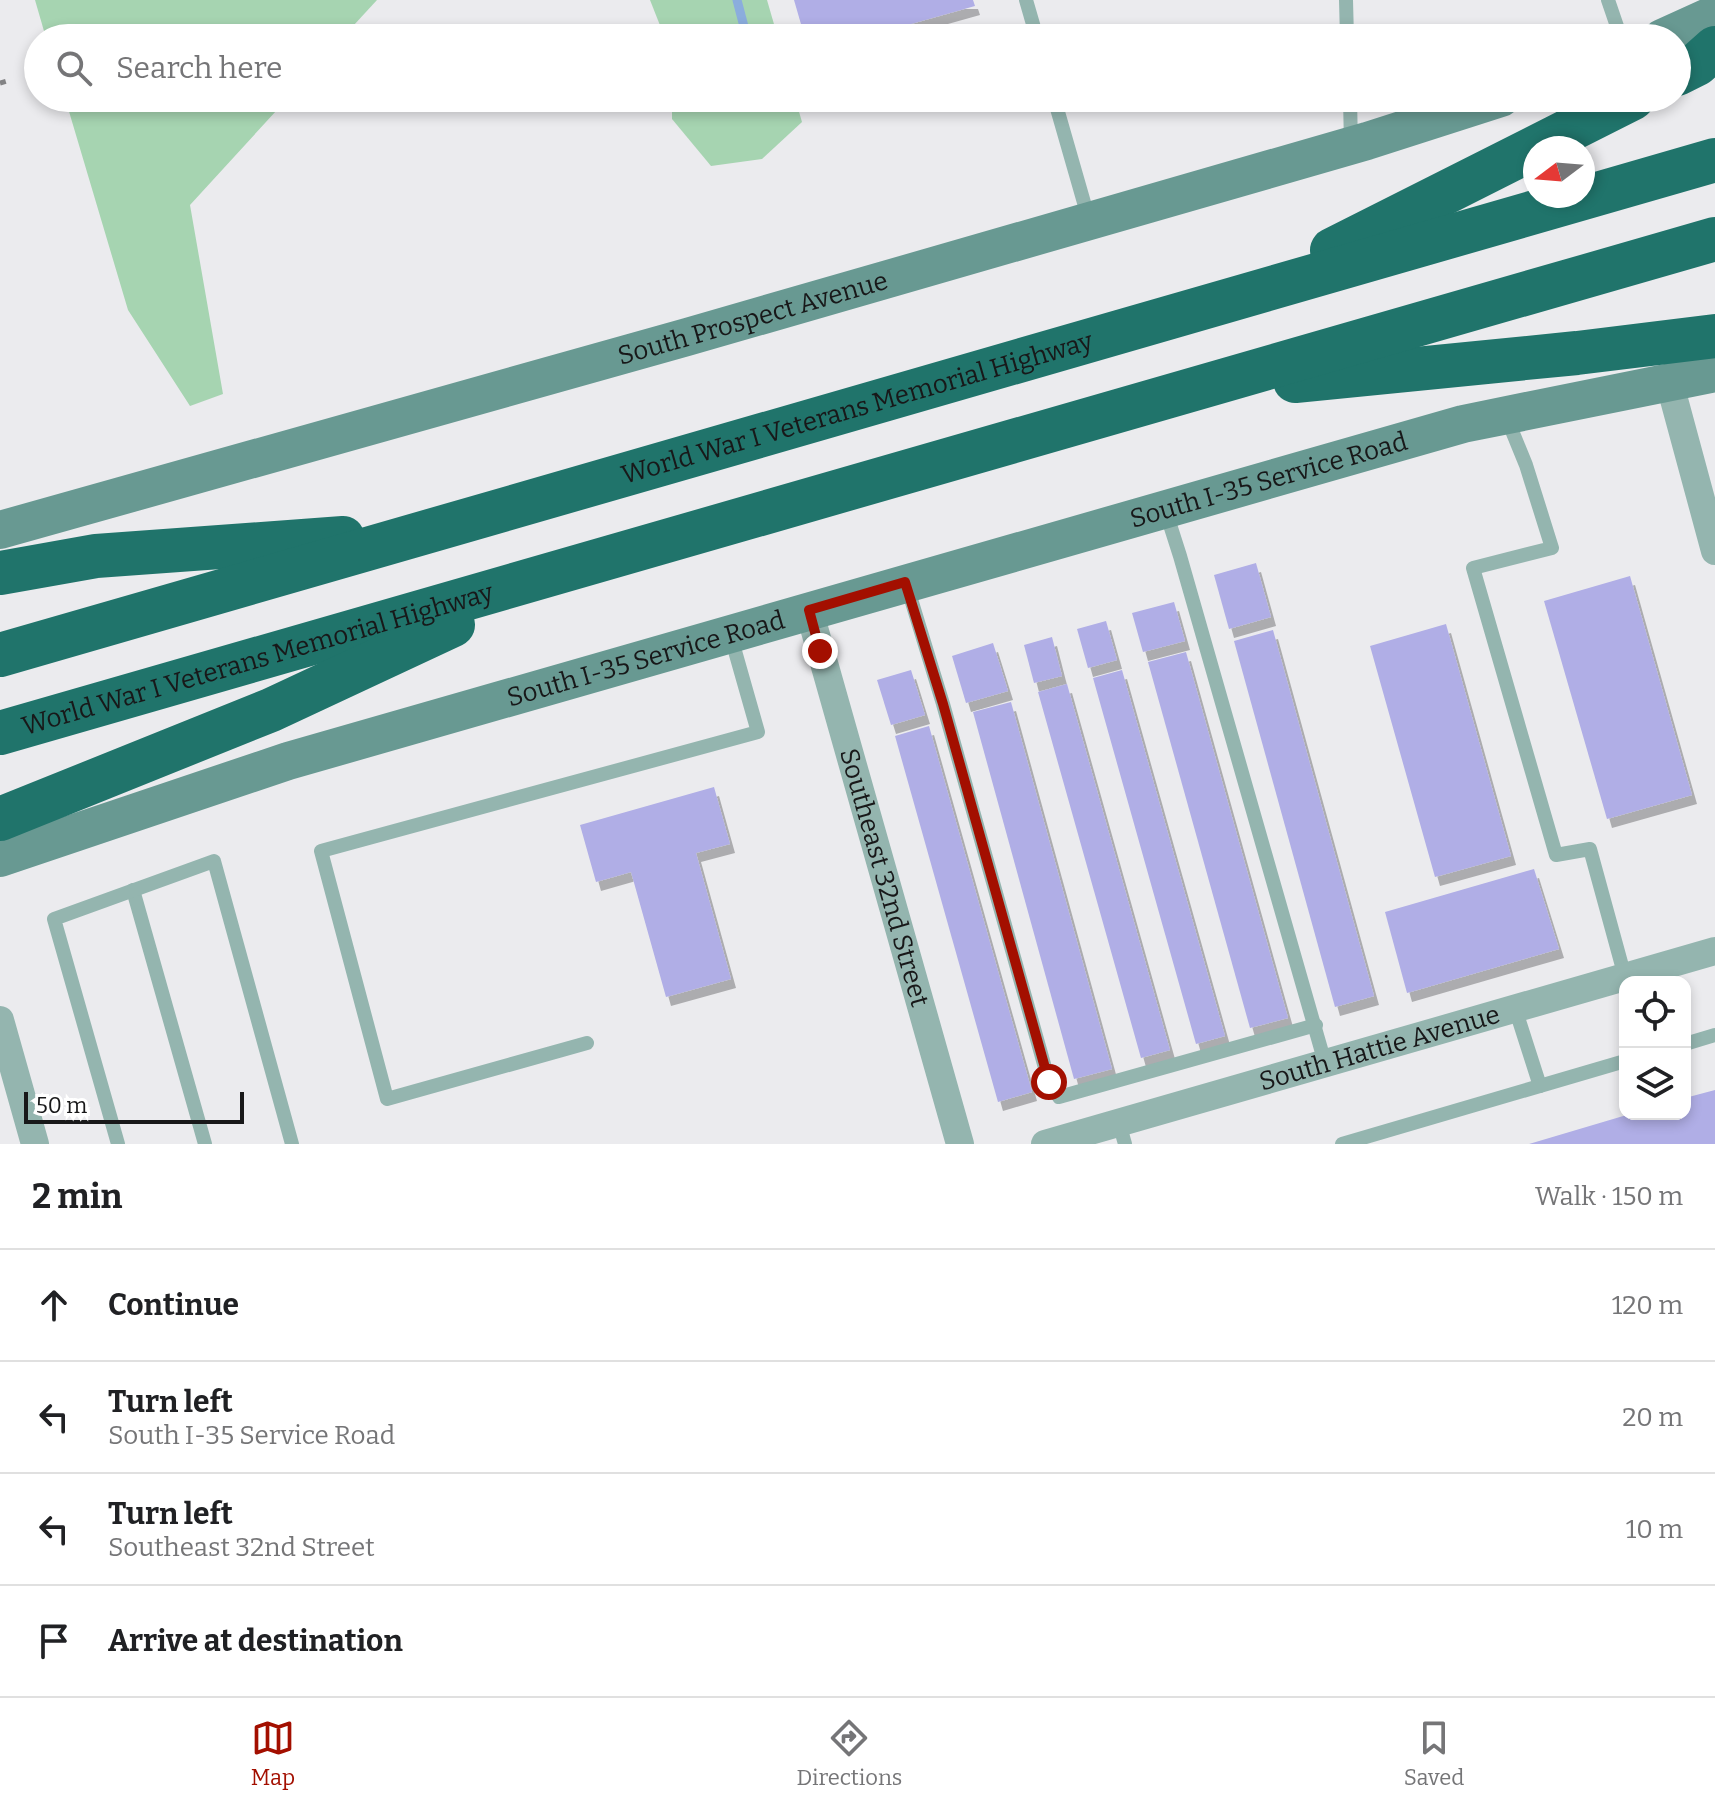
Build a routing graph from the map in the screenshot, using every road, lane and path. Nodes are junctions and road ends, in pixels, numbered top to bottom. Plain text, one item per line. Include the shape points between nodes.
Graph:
1 (1026, 0) edge
2 (1346, 0) edge
3 (1608, 0) edge
4 (1715, 14) edge
5 (1033, 24) edge
6 (1347, 24) edge
7 (1616, 24) edge
8 (1691, 25) edge
9 (1715, 48) edge
10 (1691, 67) edge
11 (1058, 112) edge
12 (1350, 112) edge
13 (1457, 112) edge
14 (1605, 112) edge
15 (1351, 146) junction
16 (1715, 160) edge
17 (1089, 220) junction
18 (1715, 239) edge
19 (1237, 298) junction
20 (1715, 336) edge
21 (1715, 373) edge
22 (1669, 381) junction
23 (1185, 392) junction
24 (1506, 415) junction
25 (1165, 509) junction
26 (0, 530) edge
27 (433, 532) junction
28 (1715, 551) edge
29 (571, 569) junction
30 (0, 573) edge
31 (905, 582) junction
32 (809, 610) junction
33 (729, 633) junction
34 (0, 655) edge
35 (0, 733) edge
36 (0, 819) edge
37 (0, 858) edge
38 (133, 890) junction
39 (1715, 951) edge
40 (1625, 976) edge
41 (1628, 976) edge
42 (1619, 979) edge
43 (1515, 1008) junction
44 (0, 1020) edge
45 (1316, 1025) junction
46 (1715, 1035) edge
47 (1691, 1042) edge
48 (587, 1043) dead end
49 (1325, 1063) junction
50 (1619, 1063) edge
51 (1540, 1086) junction
52 (1122, 1133) edge
53 (35, 1144) edge
54 (118, 1144) edge
55 (205, 1144) edge
56 (292, 1144) edge
57 (960, 1144) edge
58 (1045, 1144) edge
59 (1342, 1144) edge

1 - 5 lane
2 - 6 lane
3 - 7 lane
4 - 8 main road
9 - 10 highway
11 - 17 lane
12 - 15 lane
13 - 15 main road, South Prospect Avenue
14 - 19 highway
15 - 17 main road, South Prospect Avenue
16 - 19 highway, World War I Veterans Memorial Highway
17 - 26 main road, South Prospect Avenue
18 - 23 highway, World War I Veterans Memorial Highway
19 - 27 highway, World War I Veterans Memorial Highway
20 - 23 highway
21 - 22 main road, South I-35 Service Road
22 - 24 main road, South I-35 Service Road
22 - 28 street
23 - 29 highway, World War I Veterans Memorial Highway
24 - 25 main road, South I-35 Service Road
24 - 40 lane via 1552,548 1473,568 1556,855 1590,849
25 - 31 main road, South I-35 Service Road
25 - 45 lane
27 - 30 highway via 96,556
27 - 34 highway, World War I Veterans Memorial Highway
29 - 35 highway, World War I Veterans Memorial Highway
29 - 36 highway via 271,710
31 - 32 main road, South I-35 Service Road
31 - 45 lane via 1049,1082 1059,1097
32 - 33 main road, South I-35 Service Road
32 - 57 street, Southeast 32nd Street
33 - 37 main road, South I-35 Service Road via 288,761
33 - 48 lane via 758,732 321,851 387,1099
38 - 54 lane via 54,919
38 - 55 lane
38 - 56 lane via 214,861
39 - 41 street, South Hattie Avenue
42 - 43 street, South Hattie Avenue
43 - 49 street, South Hattie Avenue
43 - 51 lane
44 - 53 street
45 - 49 lane
46 - 47 lane
49 - 52 street, South Hattie Avenue
50 - 51 lane
51 - 59 lane
52 - 58 street, South Hattie Avenue

